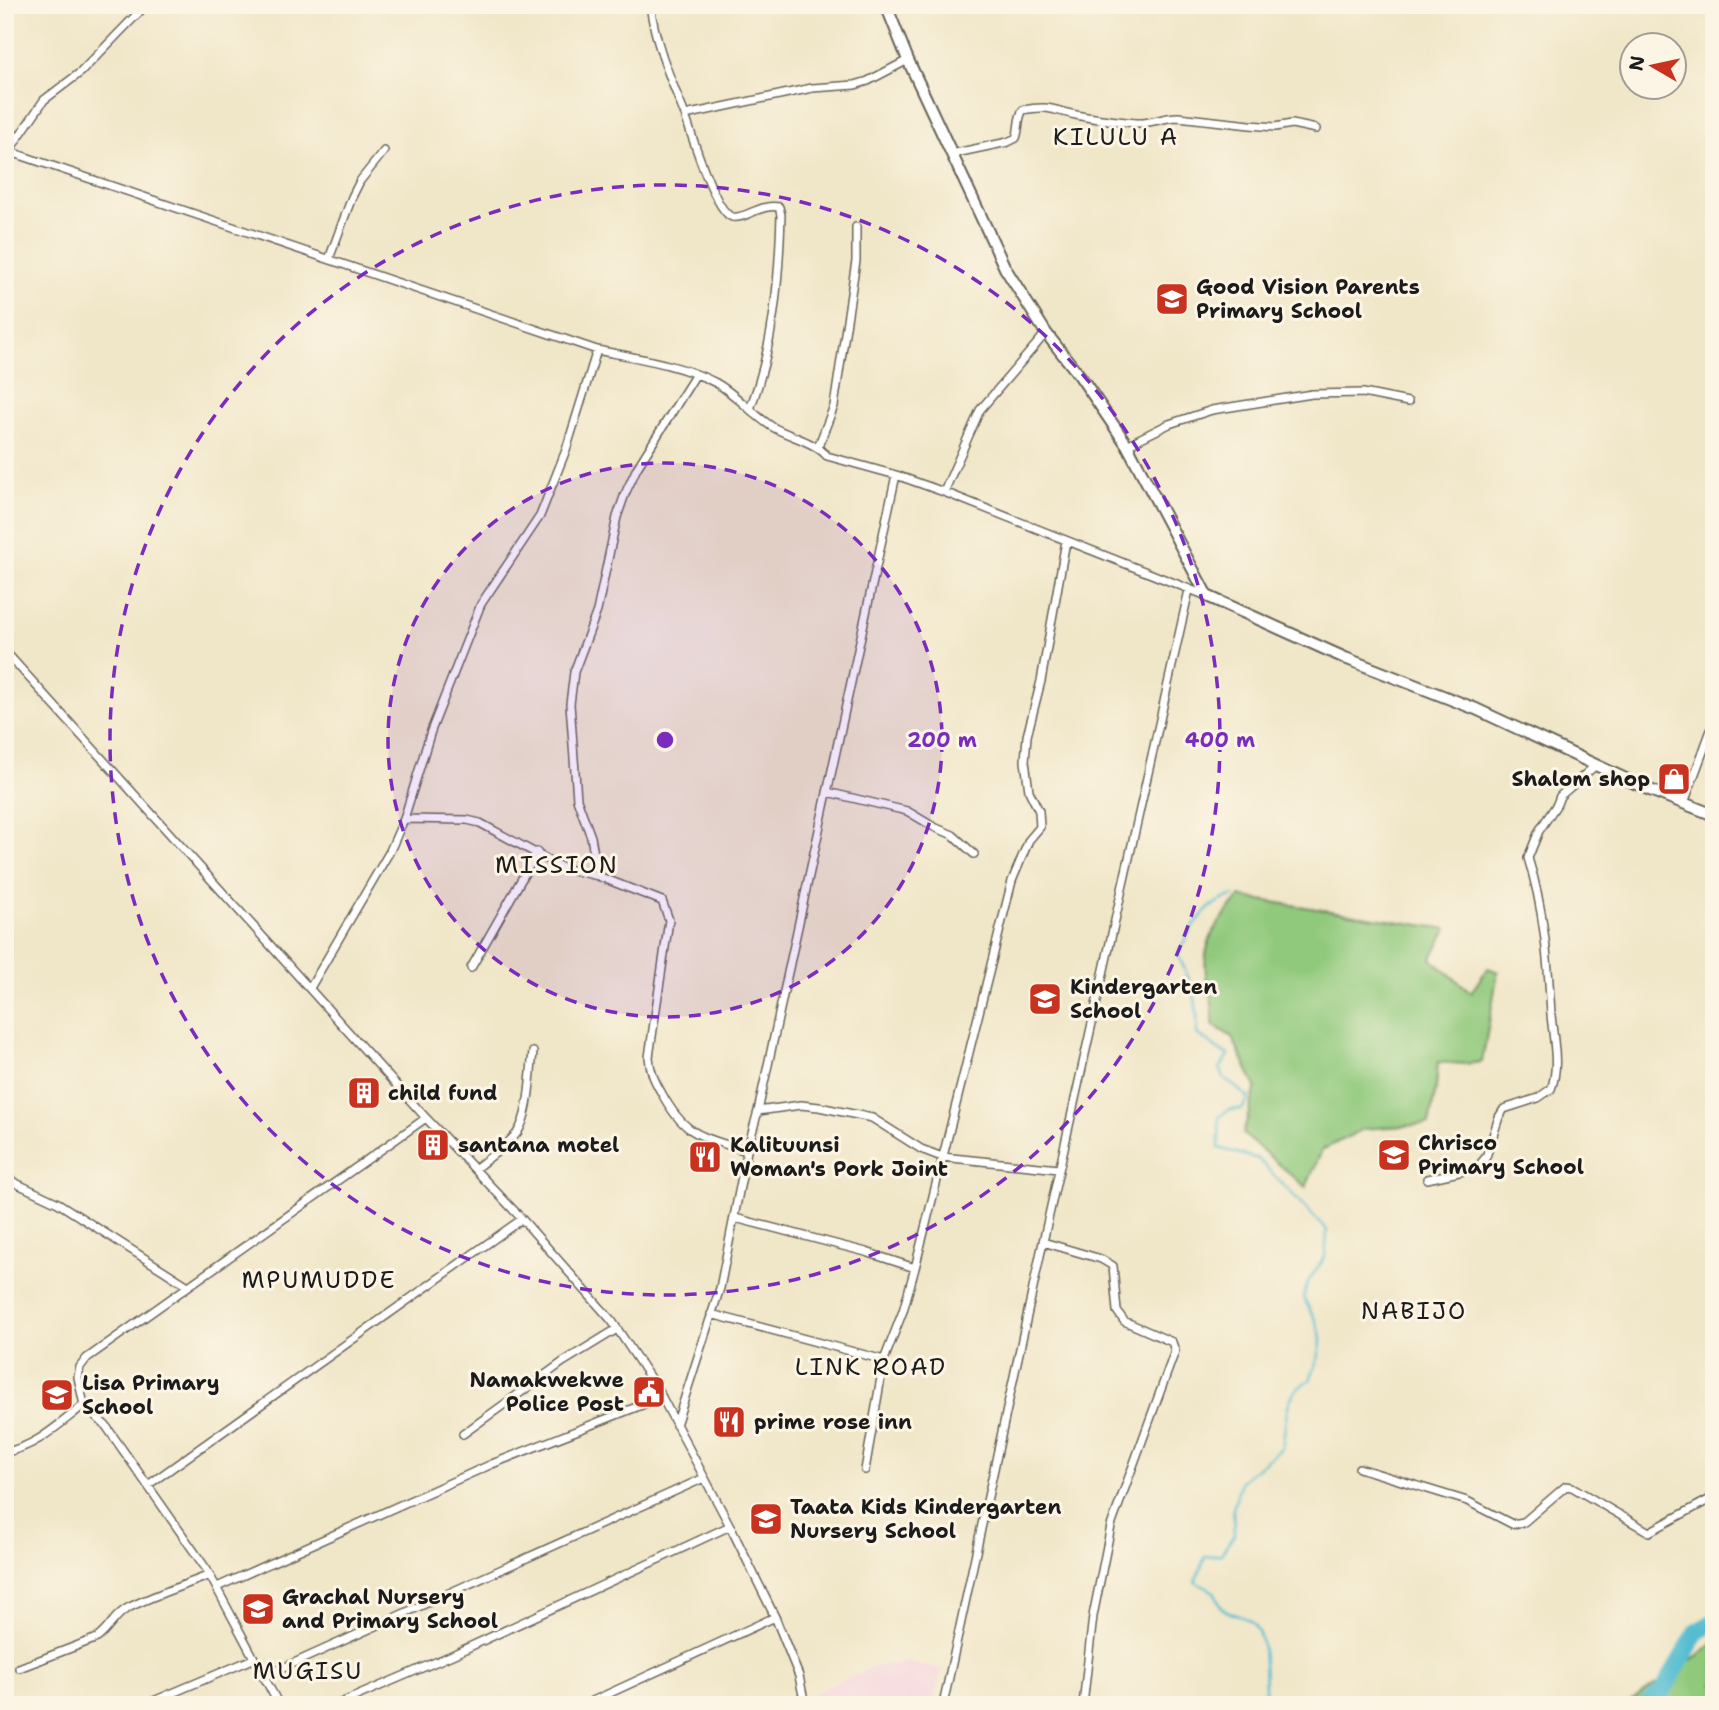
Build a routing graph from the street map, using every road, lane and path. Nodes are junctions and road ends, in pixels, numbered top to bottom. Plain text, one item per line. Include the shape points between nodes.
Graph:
1 (146, 5) edge
2 (649, 5) edge
3 (886, 5) edge
4 (908, 60) junction
5 (685, 115) junction
6 (1316, 129) dead end
7 (7, 150) edge
8 (384, 150) dead end
9 (951, 154) junction
10 (856, 227) dead end
11 (330, 259) junction
12 (1046, 333) junction
13 (597, 349) junction
14 (696, 374) junction
15 (1408, 402) dead end
16 (750, 409) junction
17 (1127, 445) junction
18 (818, 447) junction
19 (896, 475) junction
20 (944, 492) junction
21 (1066, 541) junction
22 (1189, 590) junction
23 (1207, 596) junction
24 (5, 651) edge
25 (1714, 722) edge
26 (1596, 765) junction
27 (827, 792) junction
28 (1684, 803) junction
29 (1714, 815) edge
30 (404, 819) junction
31 (537, 852) junction
32 (974, 854) dead end
33 (598, 876) junction
34 (471, 968) dead end
35 (310, 988) junction
36 (533, 1052) dead end
37 (758, 1111) junction
38 (426, 1118) junction
39 (747, 1151) junction
40 (942, 1157) junction
41 (475, 1169) junction
42 (1059, 1169) junction
43 (5, 1178) edge
44 (1427, 1179) dead end
45 (522, 1219) junction
46 (735, 1219) junction
47 (1043, 1242) junction
48 (915, 1268) junction
49 (188, 1286) junction
50 (711, 1314) junction
51 (617, 1329) junction
52 (884, 1360) junction
53 (662, 1397) junction
54 (84, 1405) junction
55 (676, 1425) junction
56 (463, 1434) dead end
57 (5, 1452) edge
58 (1359, 1468) dead end
59 (865, 1471) dead end
60 (704, 1478) junction
61 (148, 1485) junction
62 (1714, 1497) edge
63 (730, 1526) junction
64 (210, 1575) junction
65 (217, 1587) junction
66 (775, 1617) junction
67 (253, 1659) junction
68 (19, 1668) dead end
69 (263, 1677) junction
70 (144, 1705) edge
71 (279, 1705) edge
72 (336, 1705) edge
73 (584, 1705) edge
74 (805, 1705) edge
75 (943, 1705) edge
76 (1083, 1705) edge

1 - 7 street via 81,72 44,100
2 - 5 street via 664,67
3 - 4 street
4 - 5 street via 855,85 812,88
4 - 9 street
5 - 16 street via 724,211 736,218 773,206 779,207 781,215 779,281 768,354
6 - 9 street via 1178,117 1135,123 1045,107 1023,110 1016,138 1008,142
7 - 11 street
8 - 11 street via 352,197
9 - 12 street via 1005,268
10 - 18 street via 856,261 834,406
11 - 13 street
12 - 17 street
12 - 20 street via 980,410
13 - 14 street
13 - 30 street via 540,516 481,604 431,731
14 - 16 street
14 - 33 street via 625,494 597,611 574,672 570,704 577,799 591,837
15 - 17 street via 1363,393 1312,394 1212,410
16 - 18 street via 769,425
17 - 23 street
18 - 19 street via 827,456
19 - 20 street
19 - 27 street
20 - 21 street
21 - 22 street
21 - 40 street via 1027,736 1029,791 1039,811 1040,827 1029,840 1013,881
22 - 23 street
22 - 42 street
23 - 26 street via 1350,660 1476,709
24 - 35 street
25 - 28 street
26 - 28 street
26 - 44 street via 1560,796 1528,858 1537,884 1549,963 1556,1068 1551,1090 1504,1110 1486,1157 1477,1168
27 - 32 street via 907,811 953,835
27 - 37 street
28 - 29 street
30 - 31 street via 480,823
30 - 35 street
31 - 33 street via 563,868
31 - 34 street
33 - 39 street via 663,901 667,910 649,1057 650,1072 669,1108 696,1135
35 - 38 street
36 - 41 street via 521,1126
37 - 39 street
37 - 40 street via 801,1105 872,1118 920,1149
38 - 41 street
38 - 49 street
39 - 46 street
40 - 42 street
40 - 48 street
41 - 45 street
42 - 47 street
43 - 49 street via 58,1203
45 - 51 street
45 - 61 street
46 - 48 street
46 - 50 street
47 - 75 street
47 - 76 street via 1113,1266 1117,1311 1124,1321 1172,1342 1175,1352 1111,1526 1093,1616
48 - 52 street
49 - 54 street via 87,1358 78,1377
50 - 52 street
50 - 55 street
51 - 53 street
51 - 56 street
52 - 59 street
53 - 55 street
53 - 65 street via 467,1475
54 - 57 street via 33,1444
54 - 61 street via 106,1426
55 - 60 street
58 - 62 street via 1467,1501 1511,1524 1524,1522 1566,1486 1649,1532
60 - 63 street
60 - 69 street
61 - 64 street
63 - 66 street
63 - 72 street
64 - 65 street
64 - 68 street via 127,1608 97,1638
65 - 67 street
66 - 73 street
66 - 74 street via 799,1676
67 - 69 street
67 - 70 street
69 - 71 street

